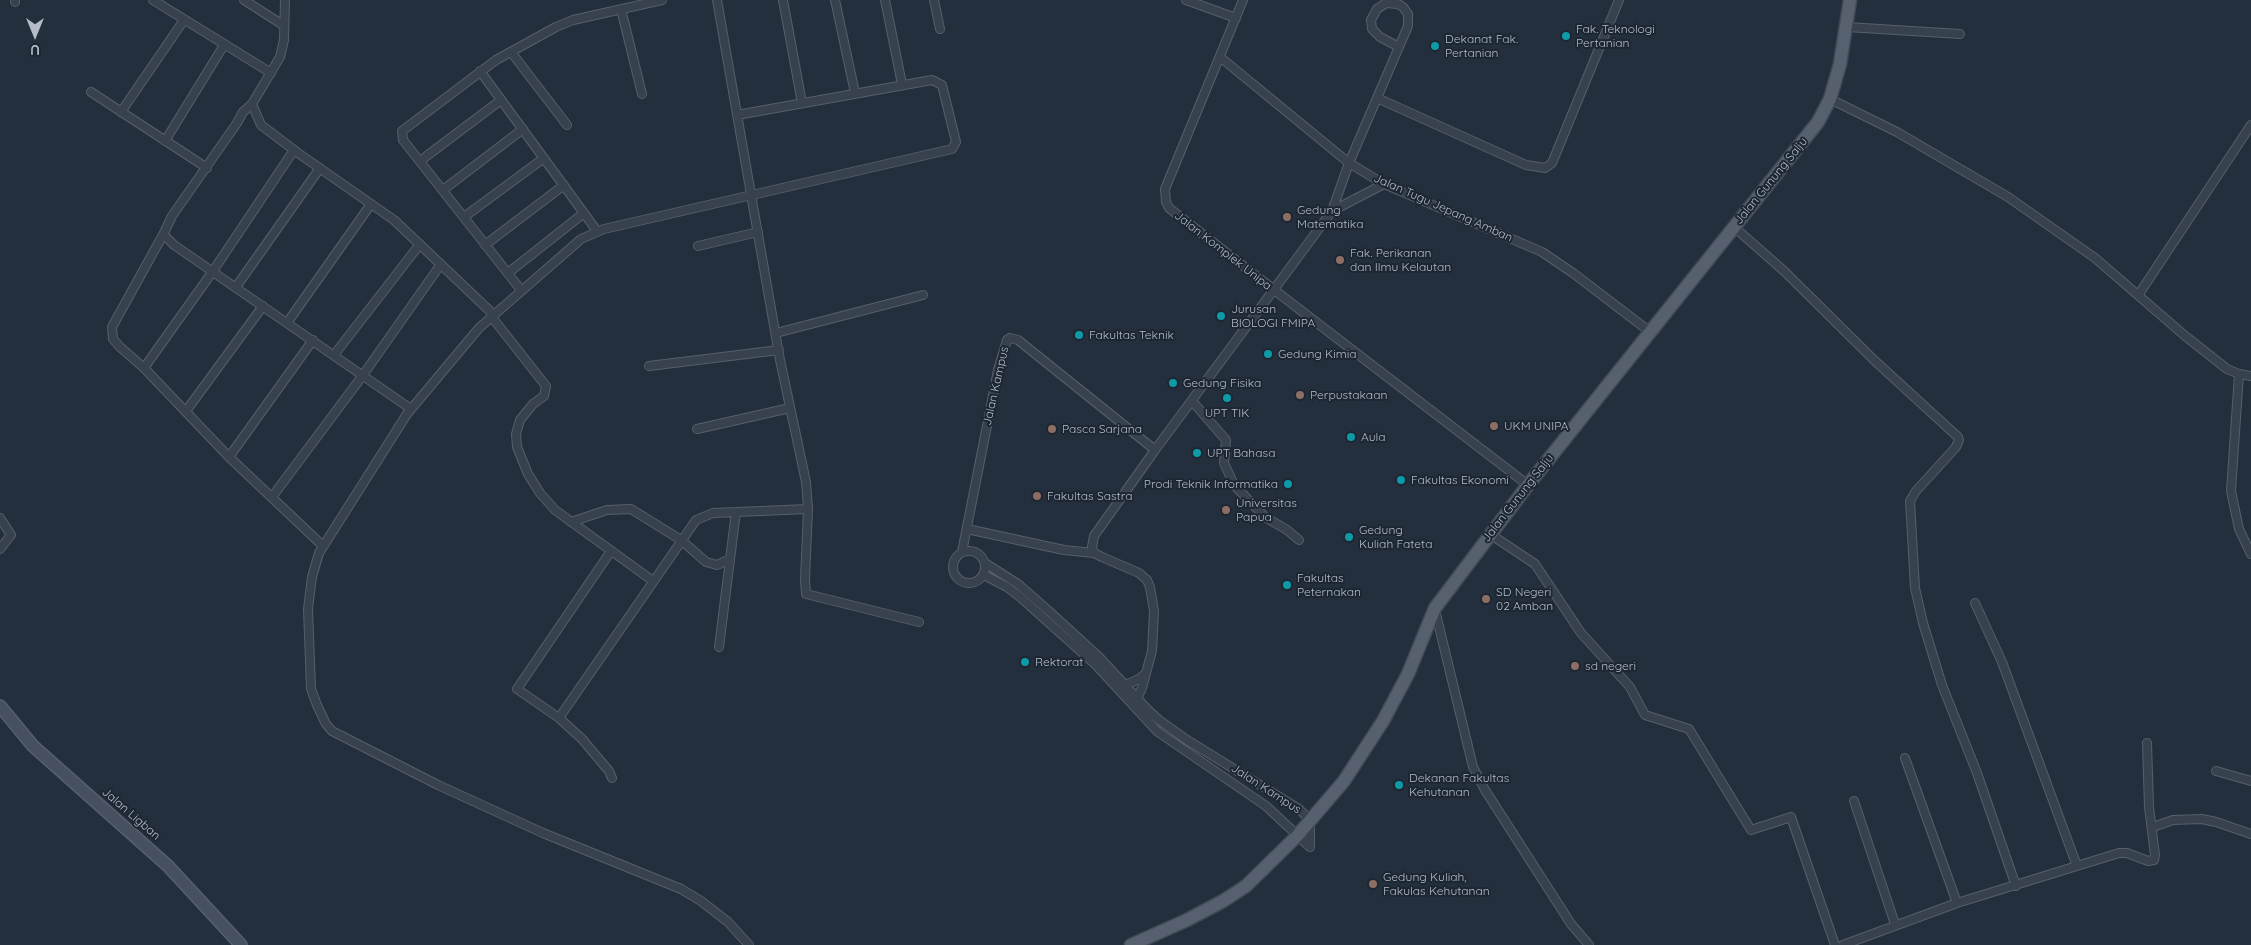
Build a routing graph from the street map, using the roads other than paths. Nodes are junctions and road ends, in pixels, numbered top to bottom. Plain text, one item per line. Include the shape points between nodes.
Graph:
1 (153, 0) edge
2 (244, 0) edge
3 (285, 0) edge
4 (662, 0) edge
5 (717, 0) edge
6 (783, 0) edge
7 (835, 0) edge
8 (885, 0) edge
9 (934, 0) edge
10 (1186, 0) edge
11 (1244, 0) edge
12 (1619, 0) edge
13 (1850, 0) edge
14 (622, 9) junction
15 (1236, 18) junction
16 (184, 20) junction
17 (283, 25) junction
18 (1847, 26) junction
19 (940, 29) dead end
20 (1960, 34) dead end
21 (224, 45) junction
22 (1399, 47) junction
23 (511, 52) junction
24 (1220, 57) junction
25 (271, 72) junction
26 (480, 72) junction
27 (902, 84) junction
28 (91, 92) dead end
29 (855, 93) junction
30 (642, 94) dead end
31 (1377, 98) junction
32 (1830, 99) junction
33 (501, 100) junction
34 (802, 103) junction
35 (252, 104) junction
36 (121, 112) junction
37 (737, 115) junction
38 (567, 125) dead end
39 (2251, 125) edge
40 (523, 129) junction
41 (165, 141) junction
42 (294, 150) junction
43 (544, 158) junction
44 (420, 161) junction
45 (1348, 162) junction
46 (207, 168) junction
47 (320, 168) junction
48 (1384, 184) junction
49 (564, 185) junction
50 (442, 190) junction
51 (751, 195) junction
52 (370, 204) junction
53 (1332, 211) junction
54 (584, 213) junction
55 (464, 217) junction
56 (1734, 227) junction
57 (597, 231) junction
58 (758, 232) junction
59 (164, 233) junction
60 (420, 244) junction
61 (486, 245) junction
62 (698, 246) dead end
63 (441, 264) junction
64 (213, 272) junction
65 (508, 273) junction
66 (236, 287) junction
67 (521, 290) junction
68 (1273, 290) junction
69 (2138, 294) junction
70 (923, 296) dead end
71 (263, 306) junction
72 (492, 315) junction
73 (288, 323) junction
74 (1649, 331) junction
75 (776, 333) junction
76 (313, 340) junction
77 (779, 350) junction
78 (334, 355) junction
79 (649, 366) dead end
80 (144, 368) junction
81 (2239, 374) junction
82 (363, 375) junction
83 (2251, 376) edge
84 (1192, 401) junction
85 (790, 408) junction
86 (411, 409) junction
87 (186, 412) junction
88 (697, 429) dead end
89 (1155, 450) junction
90 (229, 458) junction
91 (1528, 485) junction
92 (272, 497) junction
93 (808, 509) junction
94 (736, 512) junction
95 (0, 518) edge
96 (571, 522) junction
97 (967, 529) junction
98 (1490, 534) junction
99 (681, 540) junction
100 (1299, 540) dead end
101 (323, 546) junction
102 (0, 549) edge
103 (612, 551) junction
104 (962, 552) junction
105 (1094, 553) junction
106 (2251, 554) edge
107 (730, 559) junction
108 (985, 562) junction
109 (984, 575) junction
110 (653, 580) junction
111 (1032, 597) junction
112 (1974, 603) dead end
113 (1027, 604) junction
114 (1435, 608) junction
115 (1059, 620) junction
116 (919, 622) dead end
117 (1052, 626) junction
118 (1086, 645) junction
119 (720, 647) dead end
120 (1080, 651) junction
121 (1145, 674) junction
122 (1121, 686) junction
123 (1136, 702) junction
124 (0, 706) edge
125 (558, 718) junction
126 (2147, 743) dead end
127 (1905, 758) dead end
128 (2216, 771) dead end
129 (612, 778) dead end
130 (2251, 781) edge
131 (1854, 801) dead end
132 (1310, 820) junction
133 (2153, 826) junction
134 (2251, 834) edge
135 (1297, 836) junction
136 (2077, 866) junction
137 (2016, 886) junction
138 (1958, 903) junction
139 (1896, 924) junction
140 (241, 945) edge
141 (749, 945) edge
142 (1131, 945) edge
143 (1589, 945) edge
144 (1835, 945) edge
145 (1843, 945) edge

1 - 16 street
2 - 17 street
3 - 17 street
4 - 14 street
5 - 37 street
6 - 34 street
7 - 29 street
8 - 27 street
9 - 19 street
10 - 15 street
11 - 15 street, Jalan Komplek Unipa
12 - 31 street via 1549,166 1526,165
13 - 18 main road, Jalan Gunung Salju
14 - 23 street via 573,20
14 - 30 street
15 - 24 street, Jalan Komplek Unipa
16 - 21 street
16 - 36 street
17 - 25 street via 280,57
18 - 20 street
18 - 32 main road, Jalan Gunung Salju
21 - 25 street
21 - 41 street
22 - 22 street via 1408,26 1408,14 1401,5 1386,3 1376,9 1371,20 1372,29
22 - 31 street
23 - 26 street
23 - 38 street
24 - 45 street, Jalan Tugu Jepang Amban
24 - 68 street, Jalan Komplek Unipa via 1164,196 1170,208
25 - 35 street
26 - 33 street
26 - 44 street via 402,131 402,136
27 - 29 street
27 - 51 street via 932,80 942,85 956,136 952,149
28 - 36 street
29 - 34 street
31 - 45 street
32 - 56 main road, Jalan Gunung Salju via 1806,140
32 - 69 street via 1897,132 2008,197 2094,258
33 - 40 street
33 - 44 street
34 - 37 street
35 - 42 street via 261,125
35 - 46 street via 243,112
36 - 41 street
37 - 51 street
39 - 69 street
40 - 43 street
40 - 50 street
41 - 46 street
42 - 47 street
42 - 64 street
43 - 49 street
43 - 55 street
44 - 50 street
45 - 48 street, Jalan Tugu Jepang Amban
45 - 53 street
46 - 59 street via 172,216
47 - 52 street
47 - 66 street
48 - 53 street
48 - 74 street, Jalan Tugu Jepang Amban via 1542,252
49 - 54 street
49 - 61 street
50 - 55 street
51 - 57 street
51 - 58 street
52 - 60 street
52 - 73 street
53 - 68 street
54 - 57 street
54 - 65 street
55 - 61 street
56 - 74 main road, Jalan Gunung Salju
56 - 137 street via 1958,437 1956,447 1910,502 1915,588 1942,685
57 - 67 street via 581,239
58 - 62 street
58 - 75 street
59 - 64 street via 174,245
59 - 80 street via 112,327 116,343
60 - 63 street
60 - 78 street
61 - 65 street
63 - 72 street
63 - 82 street
64 - 66 street
64 - 80 street
65 - 67 street
66 - 71 street
67 - 72 street
68 - 84 street
68 - 91 street, Jalan Komplek Unipa
69 - 81 street via 2184,335
70 - 75 street
71 - 73 street
71 - 87 street
72 - 86 street
72 - 96 street via 546,386 544,396 520,420 517,447 540,493
73 - 76 street
74 - 91 main road, Jalan Gunung Salju
75 - 77 street
76 - 78 street
76 - 90 street
77 - 79 street
77 - 85 street
78 - 82 street
80 - 87 street
81 - 83 street
81 - 106 street via 2231,491 2239,529
82 - 86 street
82 - 92 street
84 - 89 street
84 - 100 street via 1226,440 1224,463 1234,485 1265,517
85 - 88 street
85 - 93 street via 806,482
86 - 101 street
87 - 90 street
89 - 97 street, Jalan Kampus via 1018,340 1010,338 1004,346 998,370
89 - 105 street via 1094,536
90 - 92 street
91 - 98 main road, Jalan Gunung Salju
92 - 101 street
93 - 94 street
93 - 116 street via 806,594
94 - 99 street via 703,516
94 - 107 street
95 - 102 street via 11,534
96 - 99 street via 607,510 631,509
96 - 103 street
97 - 104 street, Jalan Kampus
97 - 105 street via 1064,550
98 - 114 main road, Jalan Gunung Salju
98 - 144 street via 1535,564 1580,633 1630,687 1645,715 1689,729 1750,830 1791,817
99 - 107 street via 711,564 721,564
99 - 110 street
101 - 141 street via 315,564 308,609 310,678 317,705 332,731 438,785 681,889 728,922
103 - 110 street
103 - 125 street via 517,689
104 - 108 street, Jalan Kampus via 976,552
104 - 109 street, Jalan Kampus via 953,566 957,578 971,583
105 - 121 street via 1139,573 1150,587 1154,624 1152,651
107 - 119 street
108 - 109 street
108 - 111 street, Jalan Kampus
109 - 113 street, Jalan Kampus via 1007,587
110 - 125 street
111 - 113 street
111 - 115 street, Jalan Kampus
112 - 136 street via 2002,662
113 - 117 street, Jalan Kampus
114 - 132 main road, Jalan Gunung Salju via 1408,674 1382,722 1344,781
114 - 143 street via 1473,767 1484,790
115 - 117 street
115 - 118 street, Jalan Kampus
117 - 120 street, Jalan Kampus
118 - 120 street
118 - 122 street, Jalan Kampus
120 - 122 street, Jalan Kampus
121 - 122 street
121 - 123 street
122 - 123 street, Jalan Kampus
123 - 132 street, Jalan Kampus via 1166,725 1288,801
123 - 135 street, Jalan Kampus via 1145,720 1158,732 1266,806
124 - 140 main road, Jalan Ligban via 33,746 168,866
125 - 129 street via 582,739
126 - 133 street
127 - 138 street
128 - 130 street
131 - 139 street
132 - 135 main road, Jalan Gunung Salju
133 - 134 street via 2174,820 2202,819
133 - 136 street via 2154,860 2123,853
135 - 142 main road, Jalan Gunung Salju via 1246,886 1223,901
136 - 137 street
137 - 138 street
138 - 139 street
139 - 145 street

